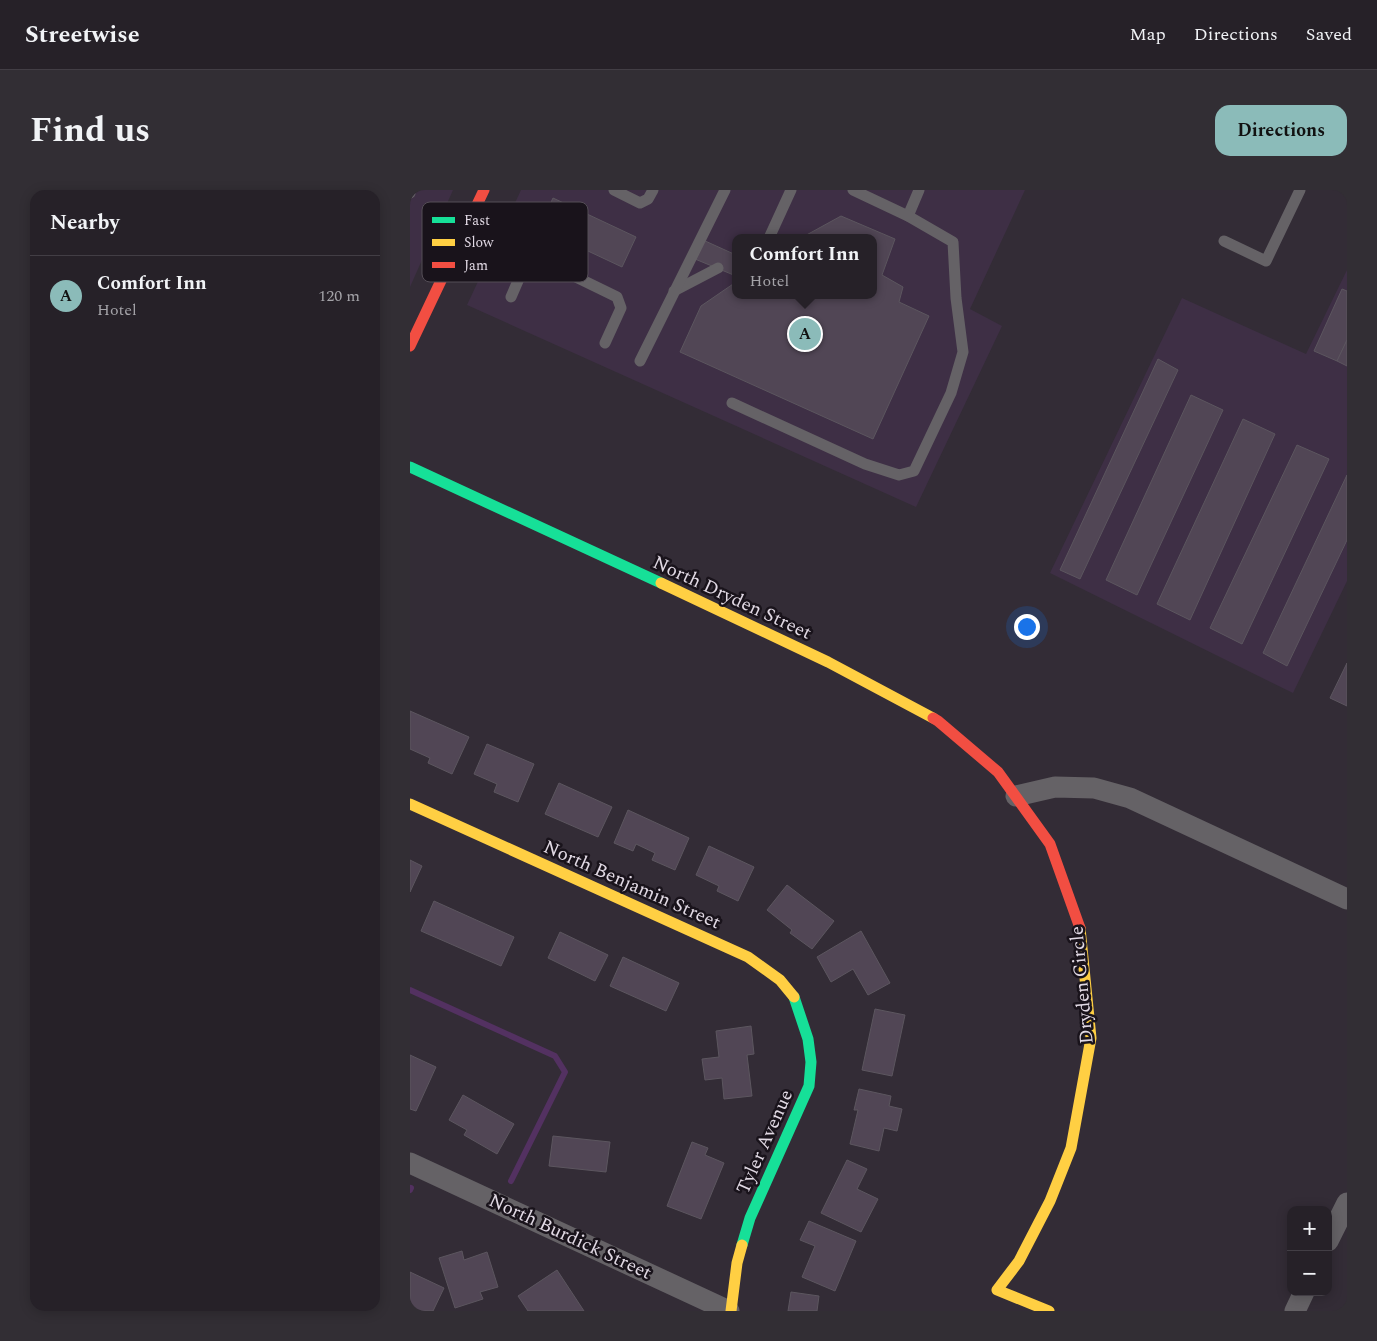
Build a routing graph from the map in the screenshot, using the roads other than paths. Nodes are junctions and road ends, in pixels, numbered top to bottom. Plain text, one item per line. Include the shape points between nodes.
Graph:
1 (484, 190) edge
2 (614, 190) edge
3 (653, 190) edge
4 (725, 190) edge
5 (791, 190) edge
6 (853, 190) edge
7 (919, 190) edge
8 (1300, 190) edge
9 (478, 202) edge
10 (908, 216) junction
11 (771, 234) edge
12 (1224, 242) dead end
13 (718, 268) dead end
14 (440, 282) edge
15 (517, 282) edge
16 (586, 282) edge
17 (674, 291) junction
18 (511, 297) dead end
19 (605, 343) dead end
20 (410, 346) edge
21 (640, 361) dead end
22 (732, 403) dead end
23 (410, 467) edge
24 (1016, 796) junction
25 (410, 804) edge
26 (1347, 899) edge
27 (806, 1034) joint
28 (410, 1163) edge
29 (1347, 1203) edge
30 (1332, 1233) edge
31 (1302, 1296) edge
32 (730, 1311) edge
33 (1049, 1311) edge
34 (1295, 1311) edge

1 - 9 street
2 - 3 lane via 640,203 648,199
4 - 17 lane
5 - 11 lane
6 - 10 lane
7 - 10 lane
8 - 12 lane via 1266,261
10 - 22 lane via 953,242 963,352 951,393 914,471 899,475 865,464
13 - 17 lane
14 - 20 street
15 - 18 lane
16 - 19 lane via 617,297 621,308
17 - 21 lane
23 - 24 street, North Dryden Street via 828,662 930,717 998,772
24 - 26 street via 1055,787 1094,788 1130,798
24 - 33 street, Dryden Circle via 1050,844 1081,930 1091,1038 1071,1148 1050,1201 1019,1261 997,1290
25 - 27 street, North Benjamin Street via 748,957 780,980 795,998
27 - 32 street, Tyler Avenue via 811,1062 809,1086 750,1218 737,1263
28 - 32 street, North Burdick Street
29 - 30 street
31 - 34 street

